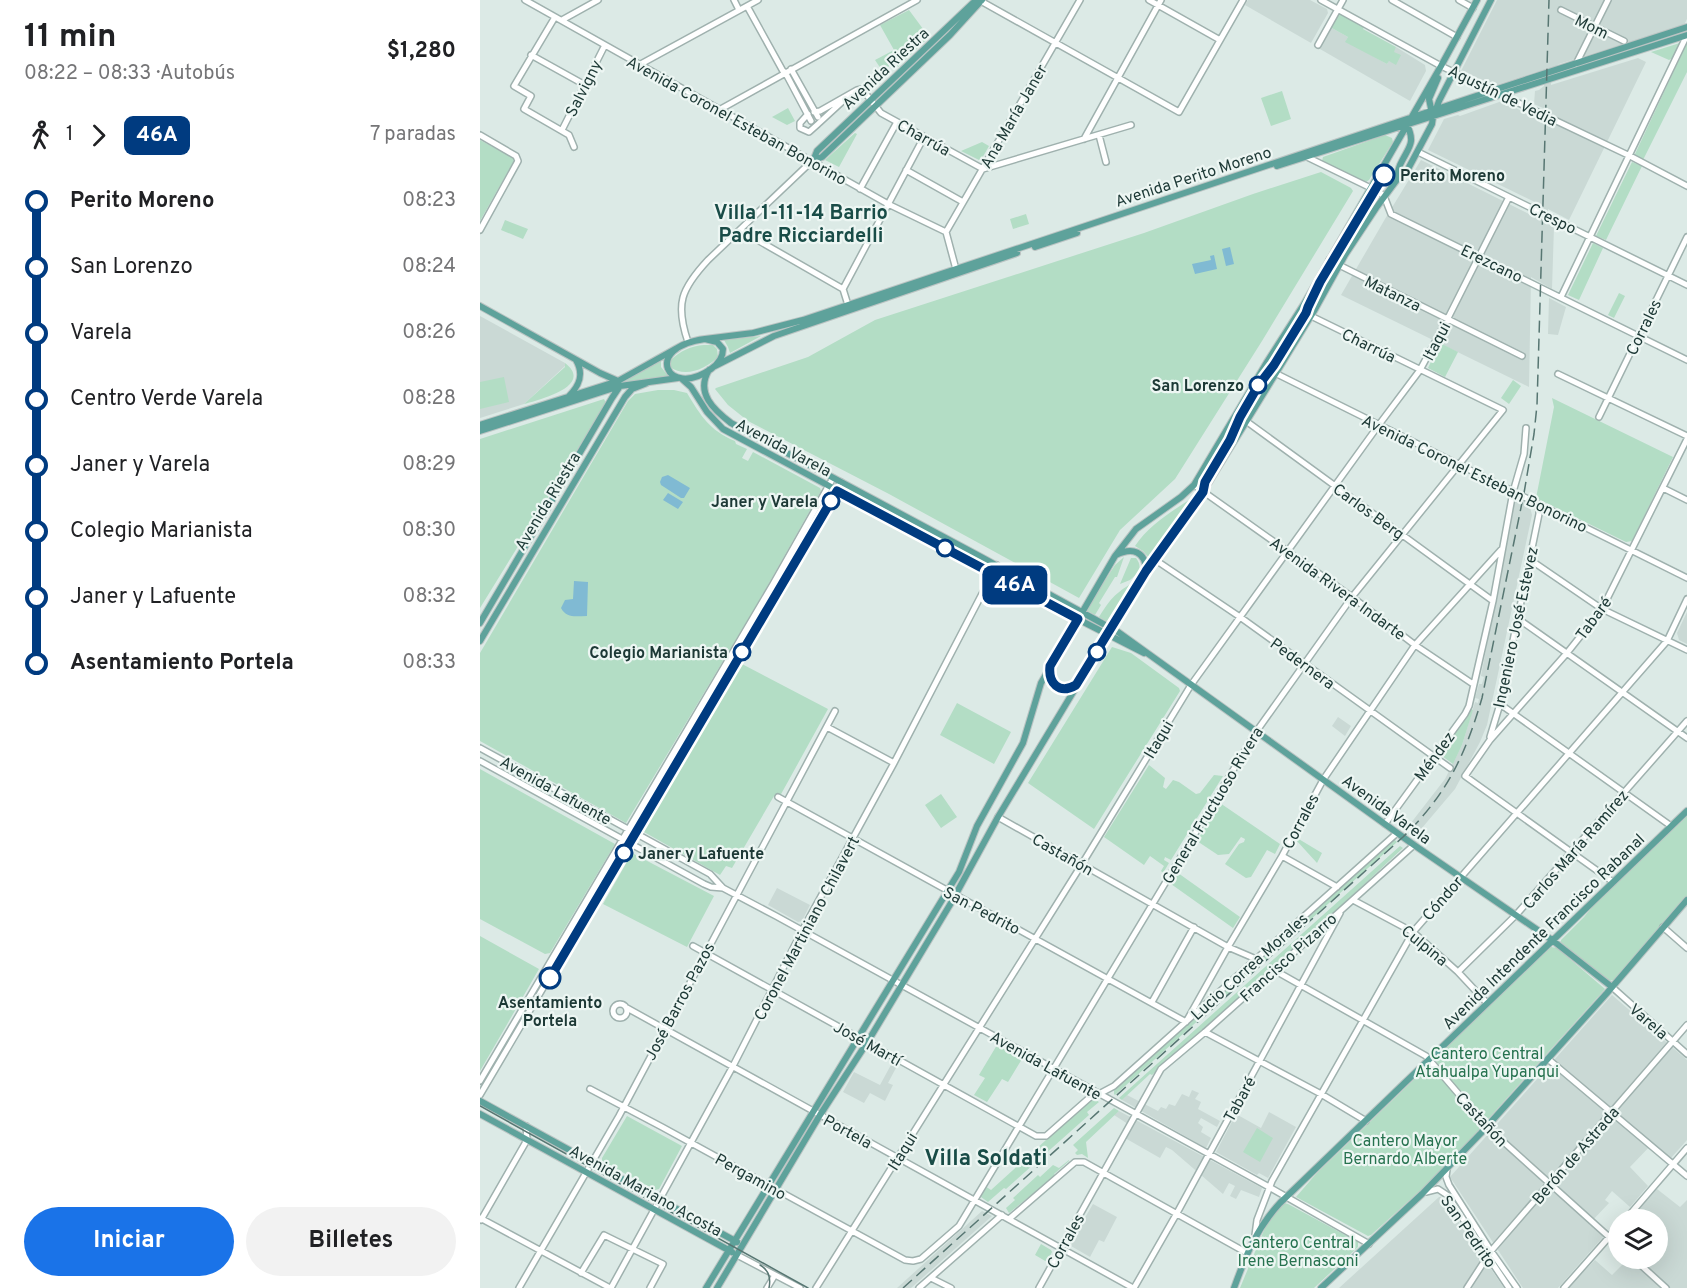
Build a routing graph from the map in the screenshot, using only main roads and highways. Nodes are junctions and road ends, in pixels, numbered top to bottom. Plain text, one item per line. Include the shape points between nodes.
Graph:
1 (980, 0) edge
2 (1477, 0) edge
3 (1491, 0) edge
4 (1687, 27) edge
5 (1687, 35) edge
6 (922, 52) junction
7 (927, 57) junction
8 (1440, 67) junction
9 (873, 103) junction
10 (1433, 112) junction
11 (1411, 118) junction
12 (1405, 122) junction
13 (812, 161) road end
14 (1396, 181) junction
15 (957, 271) junction
16 (480, 306) edge
17 (705, 339) junction
18 (677, 348) junction
19 (576, 359) junction
20 (715, 366) junction
21 (709, 370) junction
22 (680, 379) junction
23 (647, 383) junction
24 (619, 384) junction
25 (606, 391) junction
26 (568, 398) junction
27 (612, 398) junction
28 (480, 425) edge
29 (480, 431) edge
30 (574, 462) junction
31 (583, 467) junction
32 (928, 528) junction
33 (923, 537) junction
34 (1115, 556) junction
35 (1146, 571) junction
36 (1079, 616) junction
37 (480, 623) edge
38 (1110, 632) junction
39 (480, 642) edge
40 (1050, 666) junction
41 (1080, 681) junction
42 (1687, 811) edge
43 (1687, 900) edge
44 (1552, 940) junction
45 (1612, 987) junction
46 (480, 1101) edge
47 (480, 1114) edge
48 (734, 1241) junction
49 (742, 1245) junction
50 (729, 1250) junction
51 (737, 1255) junction
52 (706, 1288) edge
53 (717, 1288) edge
54 (1234, 1288) edge
55 (1320, 1288) edge

1 - 6 main road, Avenida Riestra
1 - 7 main road, Avenida Riestra
2 - 8 main road
3 - 10 main road
4 - 10 main road, Avenida Perito Moreno
5 - 10 main road, Avenida Perito Moreno via 1502,95
6 - 7 main road
6 - 9 main road, Avenida Riestra
7 - 9 main road, Avenida Riestra
8 - 10 main road via 1429,99
8 - 11 main road
9 - 13 main road, Avenida Riestra via 818,151
10 - 11 main road, Avenida Perito Moreno
10 - 12 main road, Avenida Perito Moreno
10 - 14 main road via 1432,124 1418,152
11 - 12 main road
12 - 14 main road via 1411,132 1411,146
12 - 15 main road, Avenida Perito Moreno
12 - 15 main road, Avenida Perito Moreno
12 - 34 main road via 1301,310 1194,485 1136,529
14 - 35 main road via 1352,246 1203,492
15 - 17 main road, Avenida Perito Moreno via 765,331
15 - 20 main road, Avenida Perito Moreno via 774,336
16 - 19 main road
17 - 18 main road
17 - 20 main road via 717,342 723,349
18 - 22 main road via 666,365 669,373
18 - 24 main road
19 - 24 main road
19 - 26 main road via 580,380
20 - 21 main road
21 - 22 main road
21 - 32 main road, Avenida Varela via 704,379 705,393 717,412 731,423
22 - 23 main road
22 - 33 main road, Avenida Varela via 691,387 723,429
23 - 24 main road
23 - 31 main road, Avenida Riestra via 625,397
24 - 25 main road
24 - 26 main road
24 - 27 main road, Avenida Riestra
25 - 27 main road
25 - 29 main road
26 - 28 main road
27 - 30 main road, Avenida Riestra
30 - 31 main road
30 - 37 main road, Avenida Riestra
31 - 39 main road, Avenida Riestra
32 - 33 main road
32 - 36 main road, Avenida Varela
33 - 36 main road, Avenida Varela
34 - 35 main road via 1135,551 1144,560
34 - 36 main road
35 - 38 main road
36 - 38 main road, Avenida Varela
36 - 40 main road
38 - 41 main road
38 - 44 main road, Avenida Varela via 1146,653
40 - 41 main road via 1049,675 1057,686 1071,688
40 - 48 main road via 1023,742 983,814 961,869
41 - 49 main road via 998,817 956,896
42 - 44 main road, Avenida Intendente Francisco Rabanal
43 - 45 main road
44 - 45 main road, Avenida Varela
44 - 54 main road, Avenida Intendente Francisco Rabanal via 1268,1217 1255,1235
45 - 55 main road via 1447,1169
46 - 48 main road, Avenida Mariano Acosta
47 - 50 main road, Avenida Mariano Acosta
48 - 49 main road, Avenida Mariano Acosta
48 - 50 main road
49 - 51 main road
50 - 51 main road, Avenida Mariano Acosta
50 - 52 main road
51 - 53 main road

